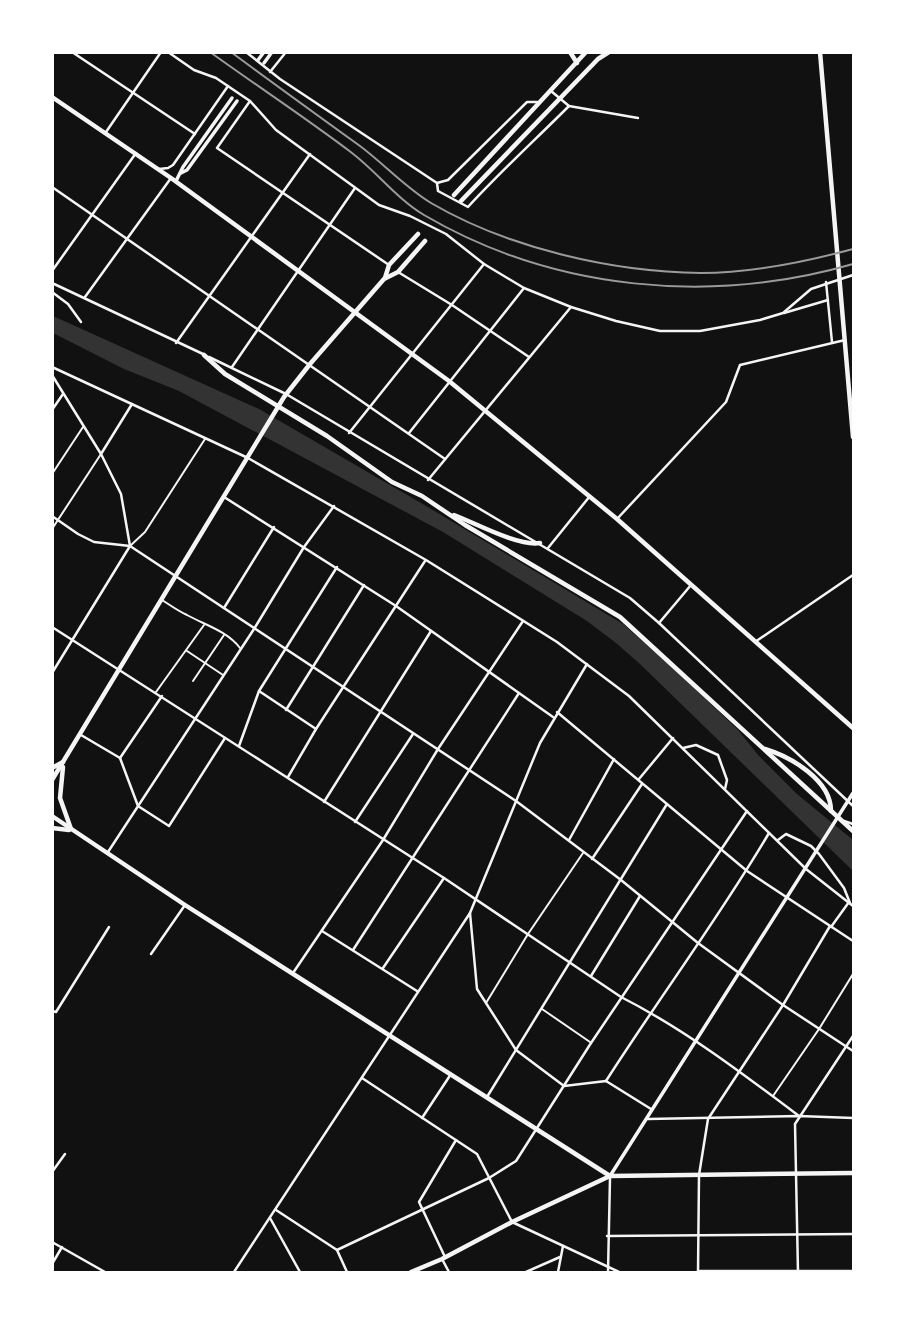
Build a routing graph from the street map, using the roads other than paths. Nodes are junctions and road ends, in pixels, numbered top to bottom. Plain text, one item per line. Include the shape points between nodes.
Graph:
1 (72, 52) edge
2 (161, 52) edge
3 (168, 52) edge
4 (246, 52) edge
5 (254, 52) edge
6 (264, 52) edge
7 (272, 52) edge
8 (286, 52) edge
9 (570, 52) edge
10 (586, 52) edge
11 (593, 52) edge
12 (820, 52) edge
13 (607, 53) edge
14 (250, 57) junction
15 (598, 59) junction
16 (258, 60) dead end
17 (264, 63) dead end
18 (577, 63) junction
19 (270, 72) junction
20 (228, 86) junction
21 (551, 91) junction
22 (133, 93) junction
23 (52, 97) edge
24 (232, 98) dead end
25 (560, 99) junction
26 (237, 101) dead end
27 (250, 101) junction
28 (540, 104) junction
29 (569, 106) junction
30 (638, 118) dead end
31 (106, 132) junction
32 (195, 134) junction
33 (136, 153) junction
34 (310, 154) junction
35 (159, 169) junction
36 (181, 173) junction
37 (173, 179) junction
38 (437, 183) junction
39 (52, 187) edge
40 (355, 188) junction
41 (283, 192) junction
42 (454, 195) dead end
43 (461, 201) dead end
44 (93, 215) junction
45 (330, 223) junction
46 (418, 234) dead end
47 (250, 236) junction
48 (127, 238) junction
49 (425, 241) dead end
50 (484, 264) junction
51 (389, 265) junction
52 (52, 271) edge
53 (297, 271) junction
54 (398, 272) junction
55 (853, 275) edge
56 (384, 279) junction
57 (826, 282) junction
58 (52, 283) edge
59 (524, 288) junction
60 (52, 292) edge
61 (210, 295) junction
62 (84, 299) junction
63 (828, 300) junction
64 (452, 305) junction
65 (570, 307) junction
66 (355, 312) junction
67 (783, 313) junction
68 (81, 322) dead end
69 (258, 328) junction
70 (490, 331) junction
71 (845, 340) junction
72 (176, 343) junction
73 (832, 343) junction
74 (413, 353) junction
75 (204, 355) junction
76 (529, 357) junction
77 (310, 364) junction
78 (232, 367) junction
79 (52, 368) edge
80 (52, 374) edge
81 (449, 381) junction
82 (62, 394) junction
83 (285, 395) junction
84 (131, 404) junction
85 (370, 407) junction
86 (52, 410) edge
87 (485, 410) junction
88 (83, 426) junction
89 (349, 433) junction
90 (408, 434) junction
91 (853, 437) edge
92 (205, 438) junction
93 (101, 454) junction
94 (248, 458) junction
95 (444, 459) junction
96 (52, 474) edge
97 (428, 480) junction
98 (224, 496) junction
99 (590, 496) junction
100 (334, 506) junction
101 (443, 511) junction
102 (52, 516) edge
103 (617, 519) junction
104 (58, 520) junction
105 (274, 527) junction
106 (52, 529) edge
107 (540, 543) junction
108 (130, 546) junction
109 (304, 547) junction
110 (548, 548) junction
111 (426, 560) junction
112 (337, 567) junction
113 (853, 575) edge
114 (175, 577) junction
115 (364, 585) junction
116 (691, 585) junction
117 (162, 599) junction
118 (396, 606) junction
119 (224, 609) junction
120 (523, 621) junction
121 (659, 623) junction
122 (205, 624) junction
123 (52, 626) edge
124 (254, 629) junction
125 (431, 631) junction
126 (224, 635) junction
127 (74, 640) junction
128 (755, 642) junction
129 (240, 649) junction
130 (186, 650) junction
131 (285, 650) junction
132 (205, 663) junction
133 (587, 664) junction
134 (120, 668) junction
135 (313, 668) junction
136 (491, 671) junction
137 (52, 673) edge
138 (223, 675) junction
139 (193, 681) dead end
140 (344, 689) junction
141 (259, 691) junction
142 (156, 692) junction
143 (519, 693) junction
144 (162, 696) junction
145 (286, 710) junction
146 (382, 712) junction
147 (558, 712) junction
148 (195, 717) junction
149 (554, 718) junction
150 (853, 727) edge
151 (316, 729) junction
152 (414, 733) junction
153 (80, 735) junction
154 (225, 737) junction
155 (673, 738) junction
156 (239, 746) junction
157 (683, 748) junction
158 (761, 748) junction
159 (438, 749) junction
160 (722, 751) dead end
161 (718, 755) junction
162 (120, 758) junction
163 (614, 758) junction
164 (64, 762) junction
165 (52, 768) edge
166 (469, 770) junction
167 (814, 773) junction
168 (288, 777) junction
169 (639, 779) junction
170 (52, 780) edge
171 (642, 784) junction
172 (725, 789) junction
173 (853, 793) edge
174 (516, 801) junction
175 (848, 801) junction
176 (324, 802) junction
177 (667, 803) junction
178 (138, 806) junction
179 (853, 806) edge
180 (747, 811) junction
181 (831, 811) junction
182 (52, 816) edge
183 (841, 819) junction
184 (355, 822) junction
185 (853, 824) edge
186 (52, 828) edge
187 (71, 830) junction
188 (853, 831) edge
189 (769, 833) junction
190 (383, 840) junction
191 (569, 840) junction
192 (777, 841) junction
193 (721, 848) junction
194 (584, 852) junction
195 (107, 854) junction
196 (413, 859) junction
197 (592, 859) junction
198 (807, 867) junction
199 (747, 871) junction
200 (444, 878) junction
201 (621, 880) junction
202 (640, 896) junction
203 (787, 898) junction
204 (476, 900) junction
205 (851, 904) edge
206 (185, 905) junction
207 (470, 913) junction
208 (672, 922) junction
209 (830, 927) junction
210 (110, 928) dead end
211 (322, 930) junction
212 (528, 934) junction
213 (853, 941) edge
214 (698, 943) junction
215 (353, 950) junction
216 (151, 954) dead end
217 (570, 963) junction
218 (382, 969) junction
219 (739, 972) junction
220 (293, 974) junction
221 (853, 974) edge
222 (591, 976) junction
223 (417, 991) junction
224 (621, 997) junction
225 (486, 1003) junction
226 (783, 1005) junction
227 (541, 1009) junction
228 (52, 1011) edge
229 (650, 1012) junction
230 (819, 1030) junction
231 (389, 1034) junction
232 (853, 1036) edge
233 (695, 1041) junction
234 (591, 1042) junction
235 (847, 1047) junction
236 (516, 1049) junction
237 (853, 1051) edge
238 (739, 1073) junction
239 (451, 1074) junction
240 (361, 1078) junction
241 (606, 1081) junction
242 (564, 1086) junction
243 (487, 1097) junction
244 (773, 1097) junction
245 (651, 1109) junction
246 (799, 1116) junction
247 (853, 1117) edge
248 (422, 1118) junction
249 (644, 1119) junction
250 (708, 1119) junction
251 (537, 1128) junction
252 (456, 1140) junction
253 (65, 1154) dead end
254 (52, 1172) edge
255 (853, 1173) edge
256 (797, 1174) junction
257 (699, 1175) junction
258 (610, 1176) junction
259 (489, 1178) junction
260 (275, 1210) junction
261 (423, 1211) junction
262 (270, 1219) junction
263 (512, 1222) junction
264 (798, 1234) junction
265 (853, 1234) edge
266 (699, 1235) junction
267 (607, 1236) junction
268 (52, 1242) edge
269 (563, 1246) junction
270 (62, 1247) junction
271 (337, 1250) junction
272 (560, 1257) junction
273 (444, 1258) junction
274 (52, 1264) edge
275 (608, 1271) edge
276 (853, 1271) edge
277 (105, 1272) edge
278 (234, 1272) edge
279 (300, 1272) edge
280 (347, 1272) edge
281 (411, 1272) edge
282 (449, 1272) edge
283 (526, 1272) edge
284 (558, 1272) edge
285 (619, 1272) edge
286 (698, 1272) edge
287 (798, 1272) edge

1 - 22 street
2 - 22 street
3 - 20 street
4 - 14 street
5 - 14 street
6 - 16 street
7 - 17 street
8 - 19 street
9 - 18 main road
10 - 18 main road
11 - 15 street
12 - 71 main road
13 - 15 main road
14 - 19 street
15 - 25 main road
18 - 21 main road
19 - 38 street
20 - 27 street
20 - 32 street
21 - 25 street
21 - 28 main road
22 - 31 street
22 - 32 street
23 - 31 main road
24 - 36 street
25 - 29 street
25 - 43 main road
26 - 36 street
27 - 34 street via 276,130
27 - 41 street via 217,148
28 - 38 street via 527,102 447,180
28 - 42 main road
29 - 30 street
29 - 38 street via 468,206 438,191
31 - 33 main road
32 - 35 street via 173,165
33 - 35 main road
33 - 44 street
34 - 40 street
34 - 41 street
35 - 37 main road
36 - 37 street
37 - 47 main road
37 - 48 street
39 - 44 street
40 - 45 street
40 - 50 street via 379,205 446,234
41 - 45 street
41 - 47 street
44 - 48 street
44 - 52 street
45 - 51 street
45 - 53 street
46 - 51 main road
47 - 53 main road
47 - 61 street
48 - 61 street
48 - 62 street
49 - 54 main road
50 - 59 street
50 - 64 street
51 - 56 main road
53 - 66 main road
53 - 69 street
54 - 56 main road
54 - 64 street
55 - 57 street
56 - 66 main road
57 - 63 street
57 - 67 street
58 - 62 street
59 - 65 street
59 - 70 street
60 - 68 street
61 - 69 street
61 - 72 street
62 - 72 street
63 - 67 street
63 - 73 street
64 - 70 street
64 - 74 street
65 - 67 street via 660,331 700,331
65 - 76 street
66 - 74 main road
66 - 77 main road
69 - 77 street
69 - 78 street
70 - 76 street
70 - 81 street
71 - 73 street
71 - 91 main road
72 - 75 street
73 - 103 street via 740,365 726,402
74 - 81 main road
74 - 85 street
75 - 78 street
75 - 101 main road via 225,374
76 - 87 street
77 - 83 main road
77 - 85 street
78 - 83 street
79 - 84 street
80 - 82 street
81 - 87 main road
81 - 90 street
82 - 86 street
82 - 88 street
83 - 89 street
83 - 94 main road
84 - 92 street
84 - 93 street
85 - 89 street
85 - 90 street
87 - 95 street
87 - 99 main road
88 - 93 street
88 - 96 lane
89 - 97 street
90 - 95 street
92 - 94 street
92 - 108 lane via 145,532
93 - 104 lane
93 - 108 street via 121,494
94 - 98 main road
94 - 100 street
95 - 97 street
97 - 107 street
98 - 105 street
98 - 114 main road
99 - 103 main road
99 - 110 street
100 - 109 street
100 - 111 street
101 - 107 main road via 529,544
101 - 158 main road via 626,621
102 - 104 street
103 - 116 main road
104 - 106 lane
104 - 108 street via 94,542
105 - 109 street
105 - 119 street
107 - 110 street
108 - 114 street
108 - 127 street
109 - 112 street
109 - 124 street
110 - 121 street via 630,598
111 - 118 street
111 - 120 street
112 - 115 street
112 - 131 street
113 - 128 street
114 - 117 main road
114 - 119 street
115 - 118 street
115 - 135 street
116 - 121 street
116 - 128 main road
117 - 122 lane
117 - 134 main road
118 - 125 street
118 - 140 street
119 - 124 street
120 - 133 street
120 - 136 street
121 - 167 street
122 - 126 lane
122 - 130 lane
123 - 127 street
124 - 129 street
124 - 131 street
125 - 136 street
125 - 146 street
126 - 129 lane
126 - 132 lane
127 - 134 street
127 - 137 street
128 - 150 main road
129 - 138 street
130 - 132 lane
130 - 142 lane
131 - 135 street
131 - 141 street
132 - 138 lane
132 - 139 lane
133 - 147 street
133 - 155 street
134 - 142 street
134 - 153 main road
135 - 140 street
135 - 145 street
136 - 143 street
136 - 159 street
138 - 148 street
140 - 146 street
140 - 151 street
141 - 145 street
141 - 156 street
142 - 144 street
143 - 149 street
143 - 166 street
144 - 148 street
144 - 162 street
145 - 151 street
146 - 152 street
146 - 176 street
147 - 149 street
147 - 163 street
148 - 154 street
148 - 178 street
149 - 174 street
151 - 168 street
152 - 159 street
152 - 184 street
153 - 162 street
153 - 164 main road
154 - 156 street
154 - 178 street via 169,826
155 - 157 street
155 - 169 street
156 - 168 street
157 - 161 street via 696,745
157 - 172 street
158 - 167 main road
158 - 181 main road
159 - 166 street
159 - 190 street
160 - 161 street
161 - 172 street via 727,780
162 - 178 street
163 - 169 street
163 - 191 street
164 - 165 main road
164 - 170 main road
164 - 187 main road via 60,798
166 - 174 street
166 - 196 street
167 - 175 street
167 - 181 main road
168 - 176 street
169 - 171 street
171 - 177 street
171 - 197 street
172 - 180 street
173 - 175 street
174 - 191 street
174 - 204 street
175 - 179 street
175 - 198 street
176 - 184 street
177 - 193 street
177 - 201 street
178 - 195 street
180 - 189 street
180 - 193 street
181 - 183 main road
182 - 187 main road
183 - 185 street
183 - 188 main road
184 - 190 street
186 - 187 main road
187 - 195 main road
189 - 192 street
189 - 199 street
190 - 196 street
190 - 211 street
191 - 194 street
192 - 198 street
192 - 205 street via 786,834 811,846
193 - 199 street
193 - 208 street
194 - 197 street
194 - 212 lane
195 - 206 main road
196 - 200 street
196 - 215 street
197 - 201 street
198 - 203 street
198 - 205 street
199 - 203 street
199 - 214 street
200 - 204 street
200 - 218 street
201 - 202 street
201 - 217 street
202 - 208 street
202 - 222 street
203 - 209 street
203 - 219 street
204 - 207 street
204 - 212 street
205 - 209 street
206 - 216 street
206 - 220 main road
207 - 223 street
207 - 225 street via 477,989
208 - 214 street
208 - 224 street
209 - 213 street
209 - 226 street
210 - 228 street via 56,1012
211 - 215 street
211 - 220 street
212 - 217 street
212 - 225 lane
214 - 219 street
214 - 229 street
215 - 218 street
217 - 222 street
217 - 227 street
218 - 223 street
219 - 226 street
219 - 233 street
220 - 231 main road
221 - 230 lane
222 - 224 street
223 - 231 street
224 - 229 street
224 - 234 street
225 - 236 street
226 - 230 street
226 - 238 street
227 - 234 lane
227 - 236 street
229 - 233 street
229 - 241 street
230 - 235 street
230 - 244 lane
231 - 239 main road
231 - 240 street
232 - 235 street
233 - 238 street
233 - 245 street
234 - 242 street
235 - 237 street
235 - 246 street
236 - 242 street
236 - 243 street
238 - 244 street
238 - 250 street
239 - 243 main road
239 - 248 street
240 - 248 street
240 - 260 street
241 - 242 street
241 - 245 street
242 - 251 street
243 - 251 main road
244 - 246 street
245 - 249 street
246 - 247 street
246 - 250 street
246 - 256 street via 795,1124
248 - 252 street
249 - 250 street
249 - 258 street
250 - 257 street
251 - 258 main road
251 - 259 street via 516,1161
252 - 259 street via 477,1154
252 - 261 street via 422,1193
253 - 254 street
255 - 256 main road
256 - 257 main road
256 - 264 street
257 - 258 main road
257 - 266 street
258 - 263 main road
258 - 267 street
259 - 261 street
259 - 263 street
260 - 262 street
260 - 271 street
261 - 271 street
261 - 273 street
262 - 278 street
262 - 279 street
263 - 269 street
263 - 273 main road
264 - 265 street
264 - 266 street
264 - 287 street
266 - 267 street
266 - 286 street
267 - 275 street
268 - 270 street
269 - 272 street
269 - 275 street
270 - 274 street
270 - 277 street
271 - 280 street
272 - 283 street
272 - 284 street
273 - 281 main road
273 - 282 street
275 - 285 street
276 - 287 street
286 - 287 street

